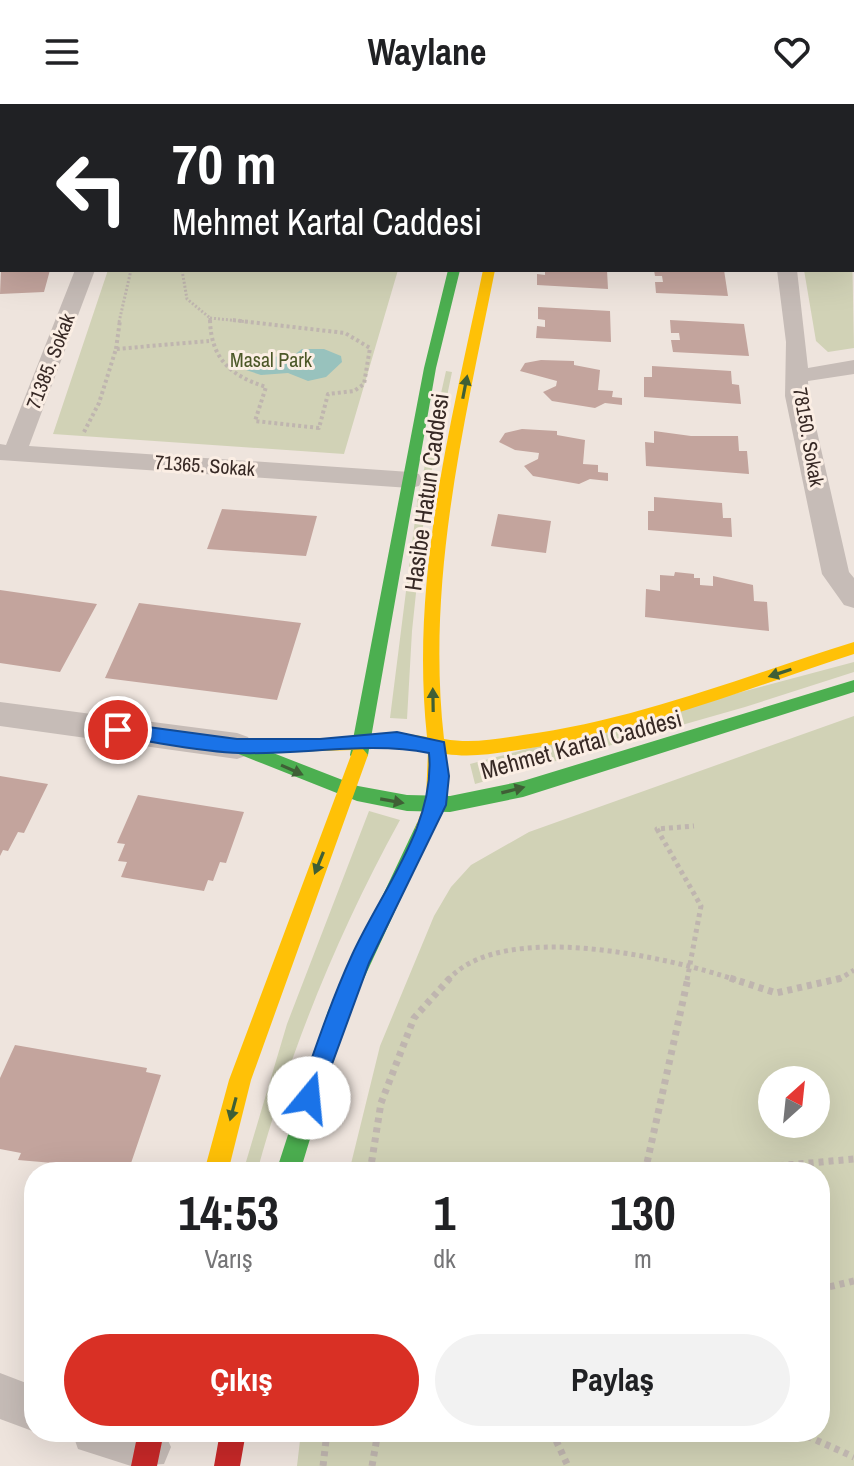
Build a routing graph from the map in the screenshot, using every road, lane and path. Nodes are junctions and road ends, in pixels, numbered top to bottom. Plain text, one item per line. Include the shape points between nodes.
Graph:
1 (84, 272) edge
2 (130, 272) edge
3 (182, 272) edge
4 (454, 272) edge
5 (489, 272) edge
6 (787, 272) edge
7 (210, 318) junction
8 (209, 341) junction
9 (116, 349) junction
10 (854, 367) edge
11 (798, 376) junction
12 (82, 435) dead end
13 (7, 452) edge
14 (410, 480) junction
15 (854, 598) edge
16 (854, 648) edge
17 (854, 686) edge
18 (0, 714) edge
19 (360, 742) junction
20 (237, 746) junction
21 (437, 747) junction
22 (348, 791) junction
23 (437, 805) junction
24 (694, 826) dead end
25 (690, 964) junction
26 (854, 970) edge
27 (854, 1159) edge
28 (219, 1162) edge
29 (291, 1162) edge
30 (372, 1162) edge
31 (647, 1162) edge
32 (821, 1162) edge
33 (854, 1281) edge
34 (830, 1287) edge
35 (0, 1396) edge
36 (24, 1405) edge
37 (128, 1442) edge
38 (231, 1442) edge
39 (326, 1442) edge
40 (376, 1442) edge
41 (558, 1442) edge
42 (820, 1442) edge
43 (147, 1448) edge
44 (854, 1457) edge
45 (227, 1466) edge
46 (323, 1466) edge
47 (372, 1466) edge
48 (568, 1466) edge

1 - 13 street, 71385. Sokak
2 - 9 path
3 - 7 path via 183,294 192,308
4 - 14 main road, Hasibe Hatun Caddesi
21 -> 5 main road, Hasibe Hatun Caddesi via 433,595 447,482
6 - 11 street, 78150. Sokak
7 - 8 path
7 - 8 path via 345,333 370,348 364,384 354,391 328,394 319,428 255,421 266,387 232,373
8 - 9 path
9 - 12 path via 99,413
10 - 11 street
11 - 15 street, 78150. Sokak via 797,396 836,574
13 - 14 street, 71365. Sokak
14 - 19 main road, Hasibe Hatun Caddesi
16 -> 21 main road, Mehmet Kartal Caddesi via 616,724 479,750
23 -> 17 main road, Mehmet Kartal Caddesi via 555,779
18 - 20 street
19 - 20 main road, Mehmet Kartal Caddesi
19 - 21 main road, Mehmet Kartal Caddesi via 397,739
19 - 22 main road, Hasibe Hatun Caddesi
20 -> 22 main road, Mehmet Kartal Caddesi
21 - 23 main road, Hasibe Hatun Caddesi
22 -> 23 main road, Mehmet Kartal Caddesi
22 -> 28 main road, Hasibe Hatun Caddesi via 277,972
23 - 29 main road, Hasibe Hatun Caddesi via 338,1011
24 - 25 path via 657,829 701,906
25 - 26 path via 776,993 840,979
25 - 30 path via 560,945 505,950 458,968 414,1018 381,1103
25 - 31 path
27 - 32 path
33 - 34 path
35 - 36 street
37 - 43 street
38 - 45 main road
39 - 46 path
40 - 47 path
41 - 48 path
42 - 44 path

